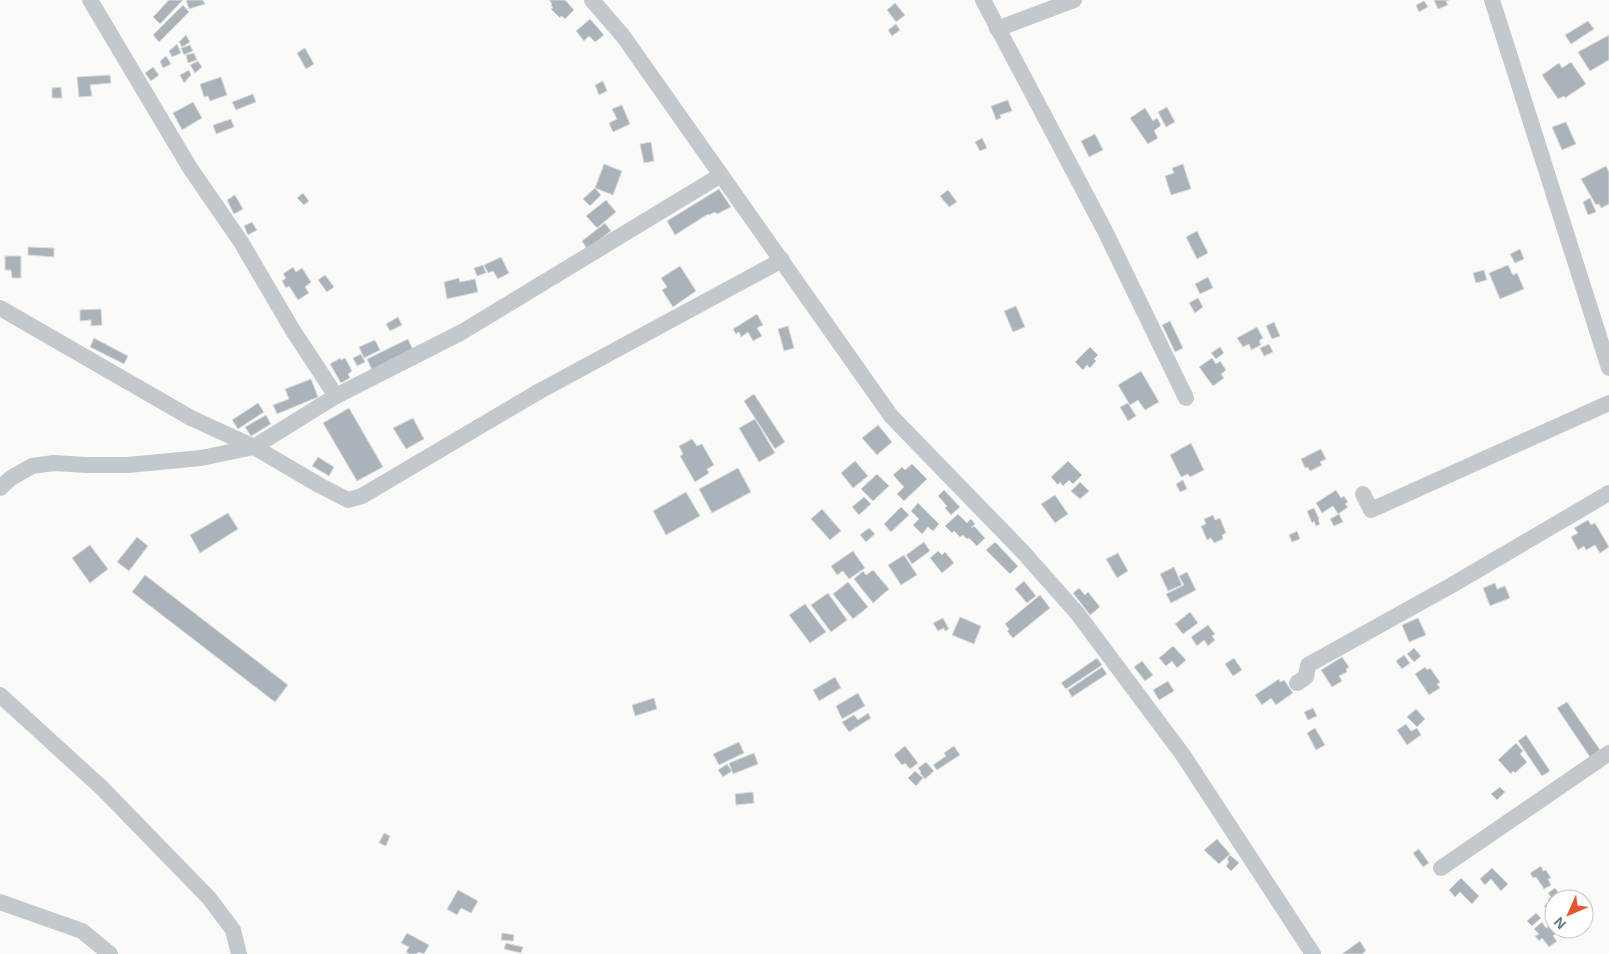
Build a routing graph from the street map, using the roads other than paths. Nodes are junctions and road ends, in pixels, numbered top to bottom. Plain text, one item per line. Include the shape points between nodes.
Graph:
1 (90, 0) edge
2 (592, 0) edge
3 (983, 0) edge
4 (1074, 0) edge
5 (1492, 0) edge
6 (997, 29) junction
7 (721, 175) junction
8 (782, 260) junction
9 (0, 308) edge
10 (1609, 368) edge
11 (336, 396) junction
12 (1186, 398) dead end
13 (1609, 403) edge
14 (254, 447) junction
15 (0, 488) edge
16 (1609, 493) edge
17 (1363, 494) dead end
18 (1297, 683) dead end
19 (0, 696) edge
20 (1609, 753) edge
21 (1441, 868) dead end
22 (0, 902) edge
23 (110, 954) edge
24 (239, 954) edge
25 (1313, 954) edge

1 - 11 street via 190,168 241,242
2 - 7 street via 623,36
3 - 6 street
4 - 6 street
5 - 10 street
6 - 12 street via 1105,231
7 - 8 street
7 - 11 street via 462,332
8 - 14 street via 538,392 362,496 348,500
8 - 25 street via 891,416 1023,552 1077,613 1183,755
9 - 14 street via 191,418
11 - 14 street
13 - 17 street via 1371,510
14 - 15 street via 201,458 128,464 54,463 32,466
16 - 18 street via 1308,665 1306,677
19 - 24 street via 102,788 208,898 234,930
20 - 21 street
22 - 23 street via 82,931

